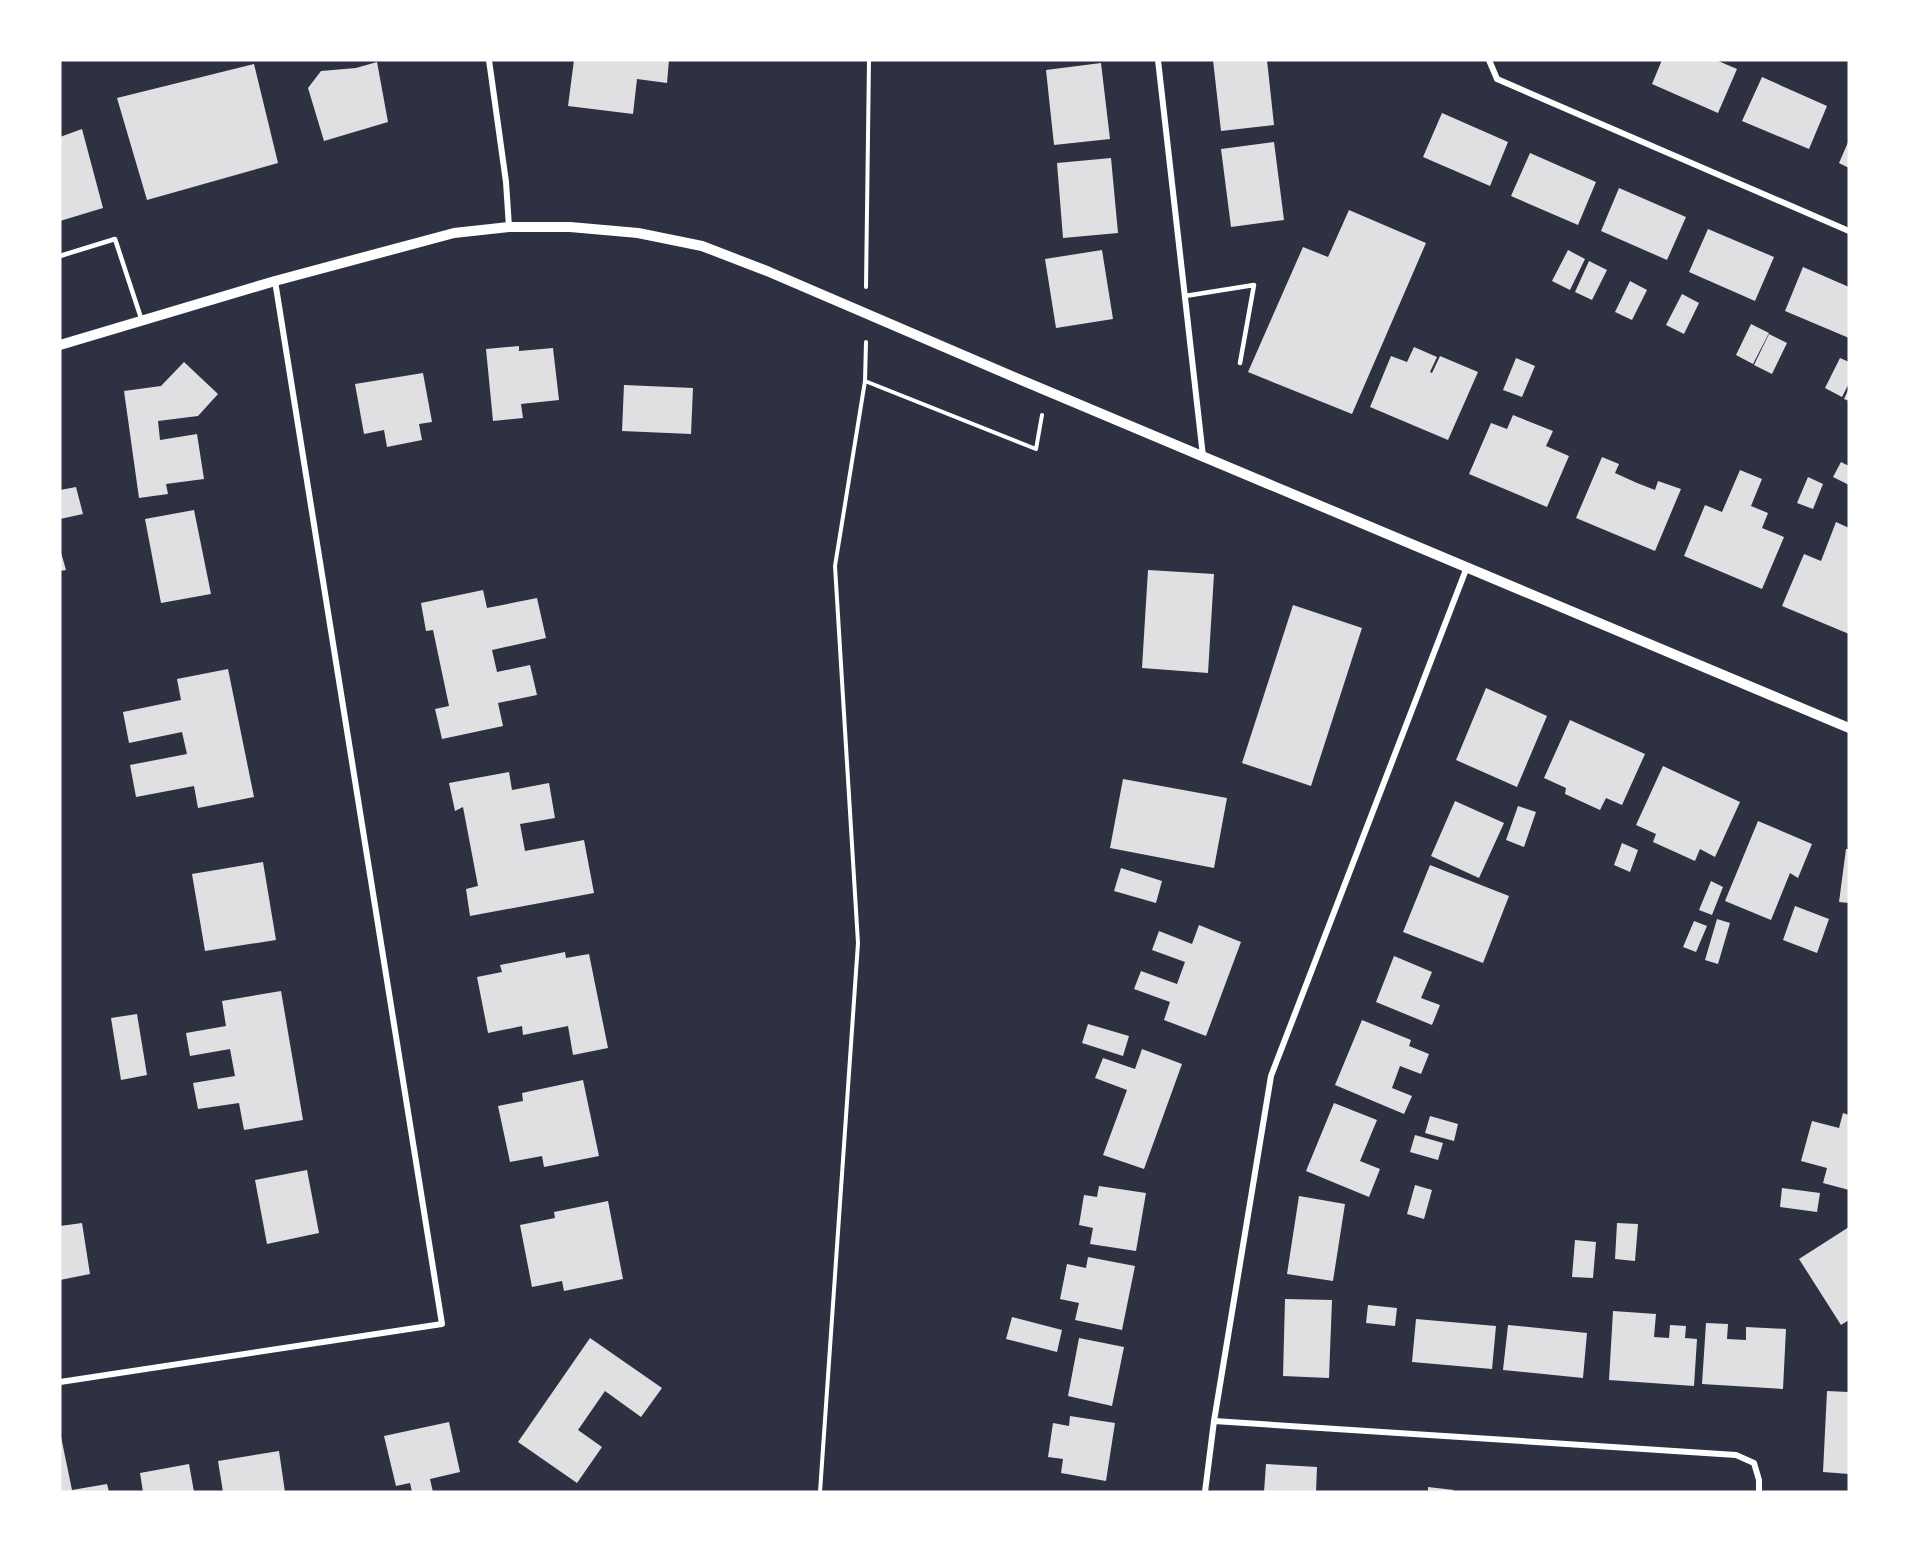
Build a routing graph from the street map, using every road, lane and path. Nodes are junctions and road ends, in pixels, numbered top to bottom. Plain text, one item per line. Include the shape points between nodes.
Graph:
1 (489, 60) edge
2 (869, 60) edge
3 (1158, 60) edge
4 (1489, 60) edge
5 (509, 227) junction
6 (1849, 231) edge
7 (60, 256) edge
8 (275, 281) junction
9 (1185, 296) junction
10 (866, 298) dead end
11 (142, 321) junction
12 (866, 334) dead end
13 (60, 345) edge
14 (1240, 363) dead end
15 (865, 381) junction
16 (1036, 448) dead end
17 (1203, 457) junction
18 (1467, 567) junction
19 (1849, 728) edge
20 (60, 1382) edge
21 (1214, 1421) junction
22 (820, 1492) edge
23 (1205, 1492) edge
24 (1759, 1492) edge

1 - 5 street
2 - 10 path
3 - 9 street
4 - 6 street via 1497,79
5 - 8 street via 454,233
5 - 17 street via 638,233 702,246
7 - 11 lane via 115,239
8 - 11 street
8 - 20 street via 442,1324
9 - 14 lane via 1254,285
9 - 17 street
11 - 13 street
12 - 15 path
15 - 16 path
15 - 22 path via 835,566 858,944
17 - 18 street
18 - 19 street
18 - 21 street via 1271,1076
21 - 23 street
21 - 24 street via 1736,1455 1754,1463

